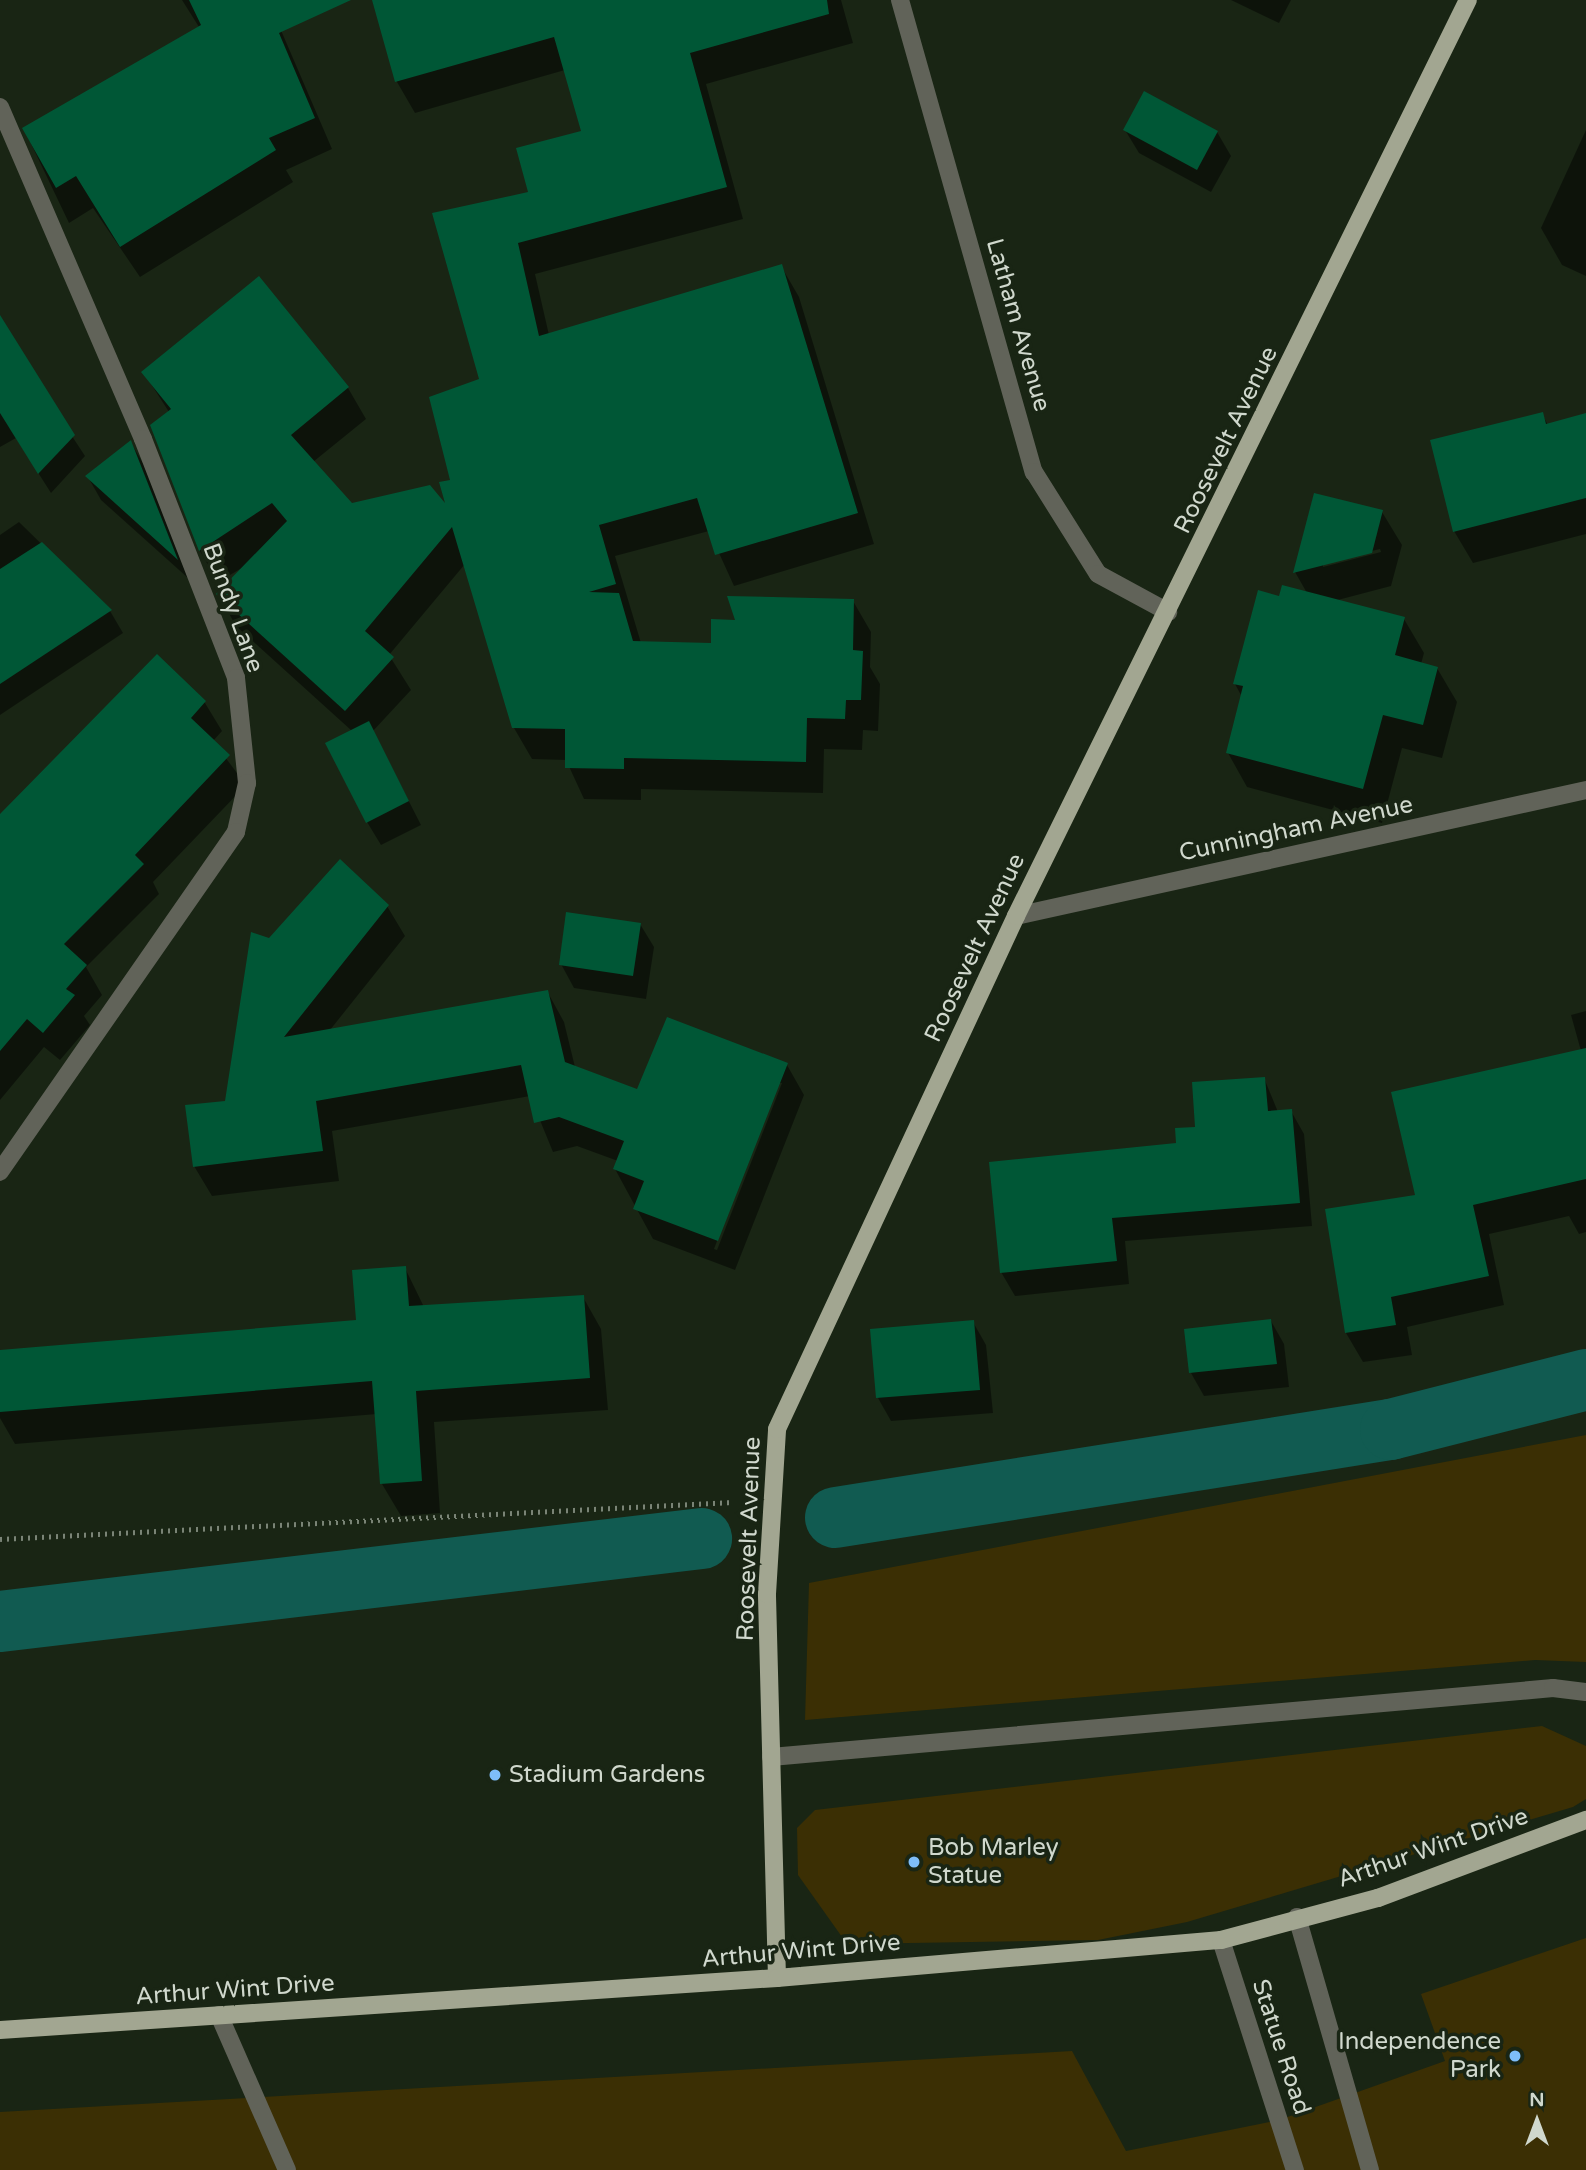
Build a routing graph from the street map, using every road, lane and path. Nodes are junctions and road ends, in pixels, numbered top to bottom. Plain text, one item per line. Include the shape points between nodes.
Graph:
1 (900, 0) edge
2 (1468, 0) edge
3 (0, 107) edge
4 (1168, 612) junction
5 (1586, 790) edge
6 (1016, 916) junction
7 (0, 1172) edge
8 (772, 1500) junction
9 (0, 1539) edge
10 (1586, 1692) edge
11 (771, 1757) junction
12 (1586, 1820) edge
13 (1297, 1917) junction
14 (1221, 1940) junction
15 (777, 1978) junction
16 (219, 2015) junction
17 (0, 2030) edge
18 (287, 2170) edge
19 (1295, 2170) edge
20 (1370, 2170) edge

1 - 4 street, Latham Avenue via 1034,472 1098,574
2 - 4 main road, Roosevelt Avenue
3 - 7 street, Bundy Lane via 143,439 236,677 247,783 236,832
4 - 6 main road, Roosevelt Avenue
5 - 6 street, Cunningham Avenue
6 - 8 main road, Roosevelt Avenue via 777,1429
8 - 9 path
8 - 11 main road, Roosevelt Avenue via 767,1594
10 - 11 street via 1553,1688
11 - 15 main road, Roosevelt Avenue
12 - 13 main road, Arthur Wint Drive via 1378,1898
13 - 14 main road, Arthur Wint Drive
13 - 20 street
14 - 15 main road, Arthur Wint Drive
14 - 19 street, Statue Road
15 - 16 main road, Arthur Wint Drive
16 - 17 main road, Arthur Wint Drive
16 - 18 street

